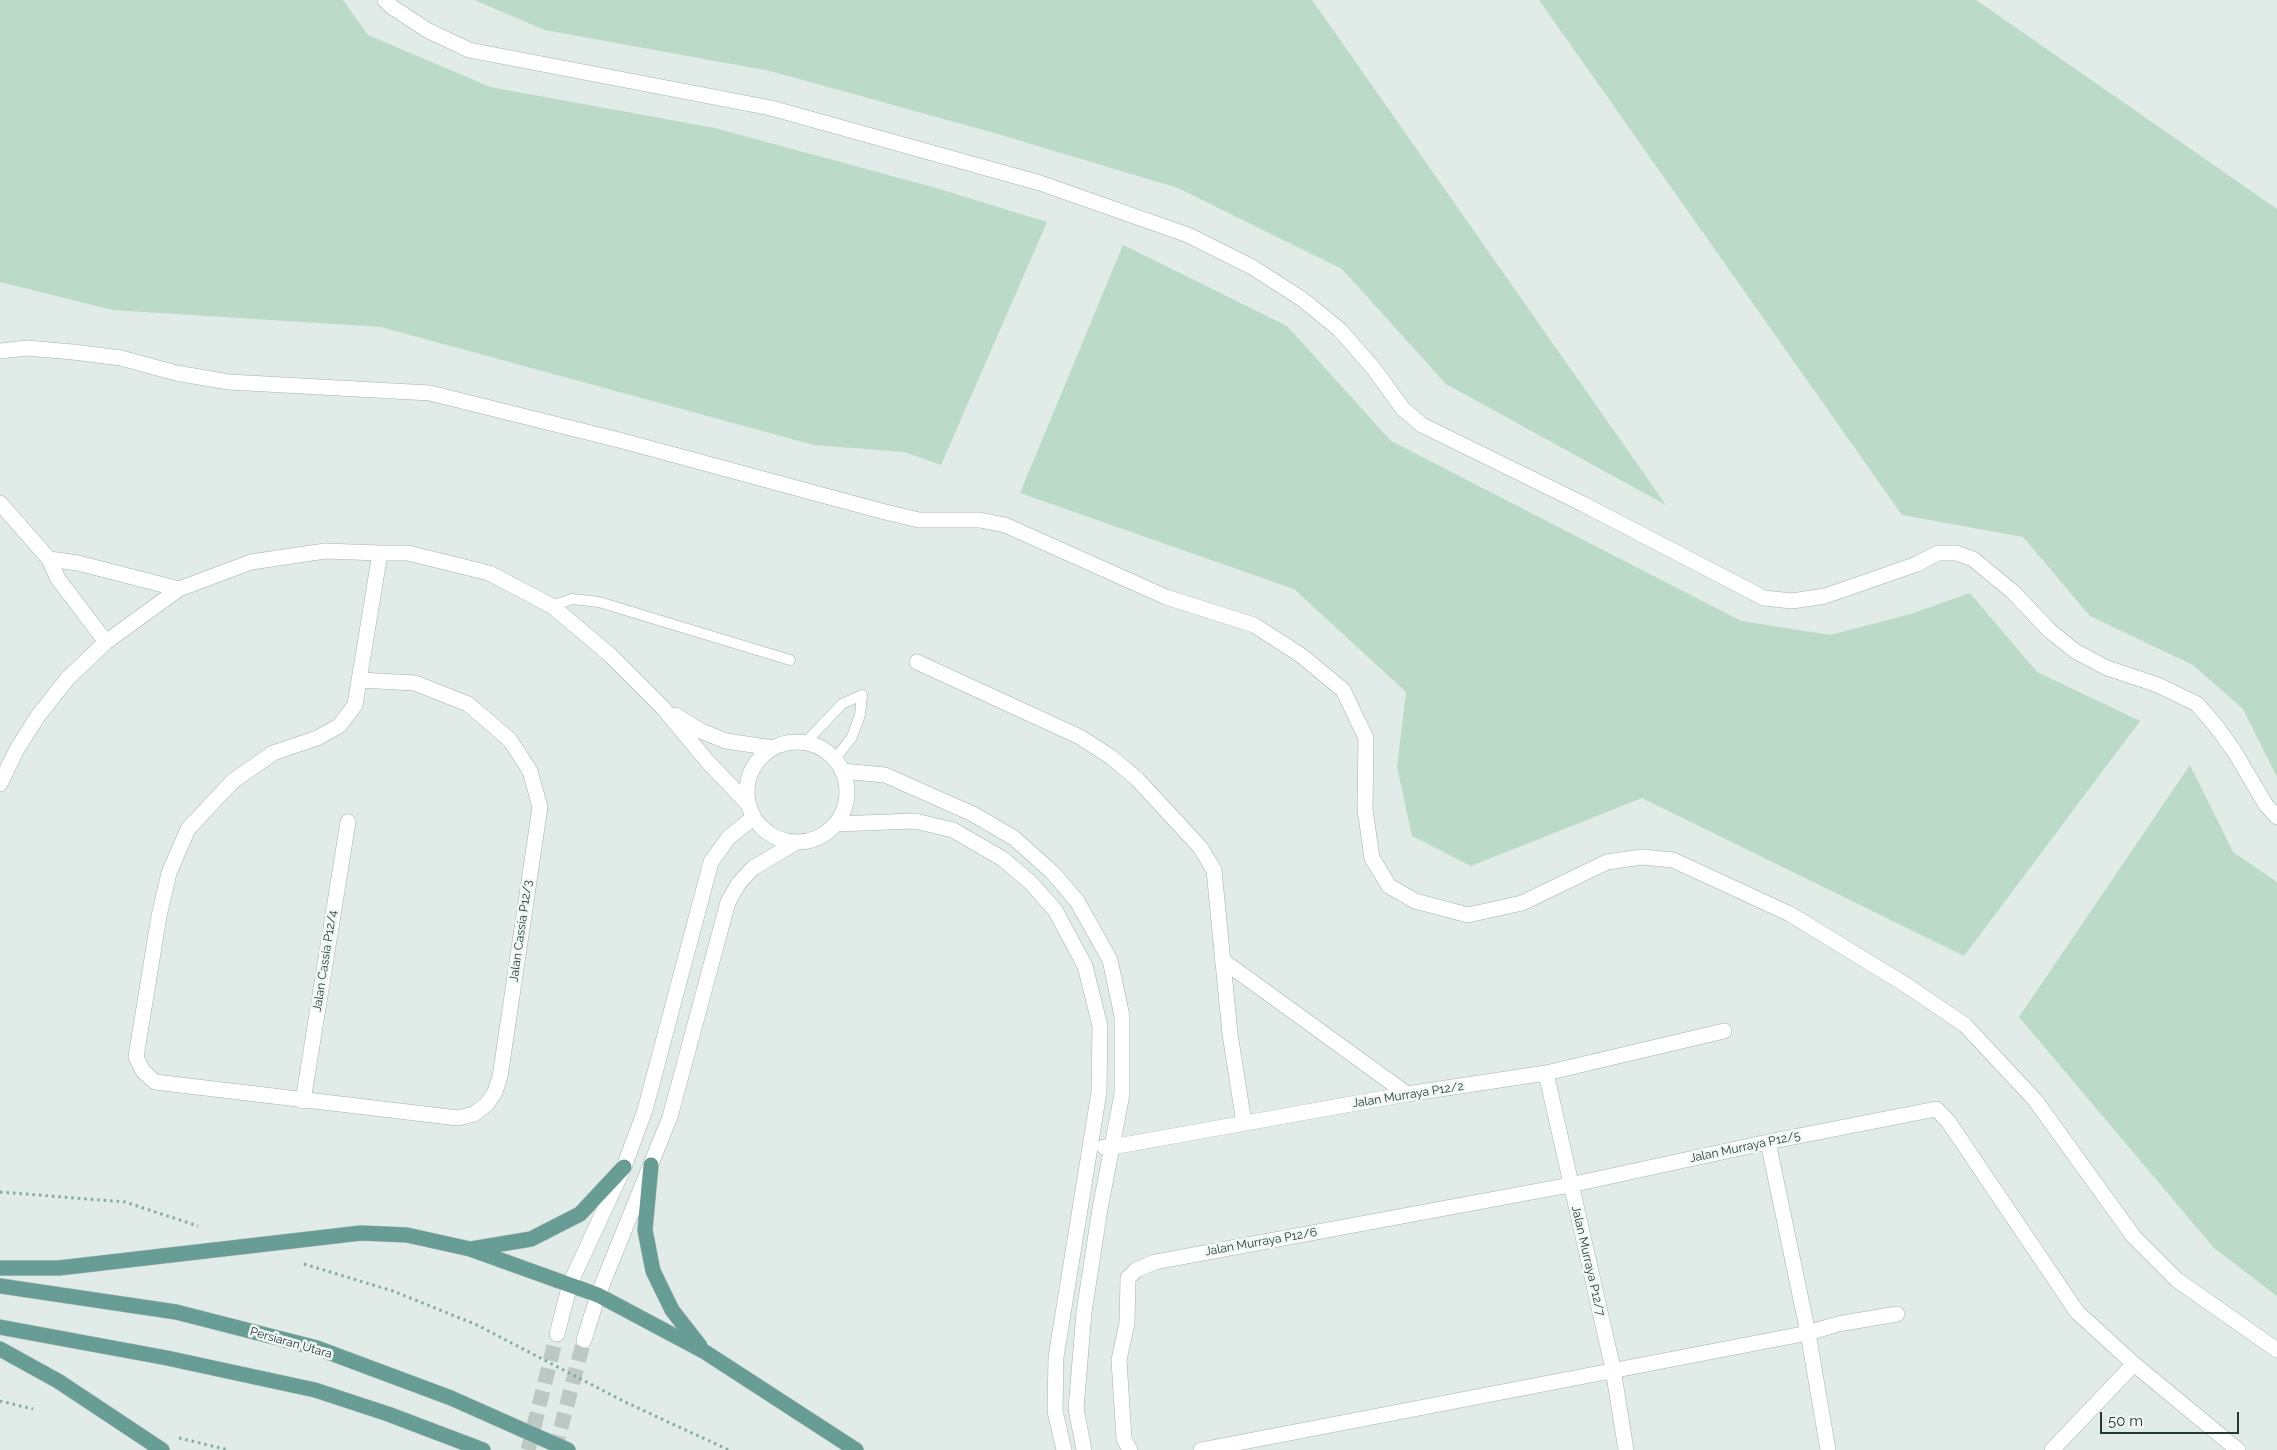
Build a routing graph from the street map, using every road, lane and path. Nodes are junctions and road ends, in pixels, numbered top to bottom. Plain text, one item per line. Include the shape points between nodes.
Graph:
1 (385, 0) edge
2 (0, 351) edge
3 (0, 503) edge
4 (380, 553) junction
5 (49, 559) junction
6 (179, 589) junction
7 (552, 606) junction
8 (106, 642) junction
9 (790, 660) dead end
10 (917, 662) dead end
11 (359, 680) junction
12 (663, 708) junction
13 (805, 742) junction
14 (773, 748) junction
15 (839, 765) junction
16 (1, 778) edge
17 (747, 803) junction
18 (2277, 816) edge
19 (753, 818) junction
20 (348, 822) dead end
21 (836, 824) junction
22 (795, 843) junction
23 (1222, 960) junction
24 (1724, 1031) dead end
25 (1546, 1073) junction
26 (1407, 1094) junction
27 (303, 1101) junction
28 (1244, 1123) junction
29 (1768, 1142) junction
30 (1090, 1145) junction
31 (1112, 1148) junction
32 (651, 1165) junction
33 (624, 1167) junction
34 (1570, 1185) junction
35 (0, 1192) edge
36 (198, 1226) dead end
37 (470, 1249) junction
38 (304, 1264) dead end
39 (0, 1268) edge
40 (570, 1284) junction
41 (0, 1286) edge
42 (598, 1295) junction
43 (1897, 1314) dead end
44 (0, 1327) edge
45 (1808, 1332) junction
46 (557, 1334) tunnel mouth
47 (584, 1340) tunnel mouth
48 (0, 1349) edge
49 (2277, 1350) edge
50 (705, 1352) junction
51 (2134, 1364) junction
52 (1613, 1369) junction
53 (0, 1401) edge
54 (33, 1409) dead end
55 (179, 1438) dead end
56 (162, 1450) edge
57 (229, 1450) edge
58 (483, 1450) edge
59 (568, 1450) edge
60 (729, 1450) edge
61 (856, 1450) edge
62 (1064, 1450) edge
63 (1084, 1450) edge
64 (1130, 1450) edge
65 (1201, 1450) edge
66 (1626, 1450) edge
67 (1828, 1450) edge
68 (2052, 1450) edge
69 (2238, 1450) edge

1 - 18 street via 427,30 469,50 771,108 1040,183 1188,235 1252,267 1310,305 1340,330 1403,409 1422,425 1764,598 1792,601 1825,596 1917,564 1938,553 1956,553 1972,559 2014,592 2050,631 2075,651 2107,668 2158,685 2197,704 2225,738 2266,805
2 - 49 street via 27,348 92,354 229,382 430,393 919,520 980,520 1005,525 1166,597 1254,625 1302,656 1344,690 1366,738 1365,809 1372,858 1389,886 1415,901 1468,915 1522,903 1607,862 1642,857 1672,860 1790,914 1965,1025 2035,1100 2134,1237 2176,1280
3 - 5 street
4 - 6 street via 325,552 251,562
4 - 7 street via 408,553 489,573
4 - 11 street, Jalan Cassia P12/3
5 - 6 street via 78,563
5 - 8 street via 58,579
6 - 8 street
7 - 9 lane via 572,599 599,602
7 - 12 street via 610,655
8 - 16 street via 68,678 38,716
10 - 23 street via 1080,738 1111,756 1137,779 1200,847 1214,870
11 - 27 street, Jalan Cassia P12/3 via 355,705 339,726 317,738 273,753 233,781 188,829 169,872 158,916 136,1057 143,1071 155,1082
11 - 27 street, Jalan Cassia P12/3 via 415,683 468,704 510,740 530,771 540,807 500,1077 487,1104 474,1114 458,1118
12 - 14 street via 701,731 726,740
12 - 17 street
13 - 14 street via 788,742
13 - 15 street via 822,748
13 - 15 lane via 842,704 862,695 860,715
14 - 17 street via 754,765 747,783
15 - 21 street via 847,785 847,799
15 - 31 street via 885,775 973,814 1014,838 1053,873 1077,901 1110,960 1122,1016 1122,1094
17 - 19 street
19 - 22 street via 771,836
19 - 33 street via 729,837 711,862 644,1110
20 - 27 street, Jalan Cassia P12/4
21 - 22 street via 818,838
21 - 30 street via 915,821 953,830 1003,859 1056,910 1085,966 1100,1026 1099,1092
22 - 32 street via 753,868 739,882 728,902 670,1117
23 - 26 street
23 - 28 street
24 - 25 street, Jalan Murraya P12/2
25 - 26 street, Jalan Murraya P12/2
25 - 34 street, Jalan Murraya P12/7
26 - 28 street, Jalan Murraya P12/2
28 - 31 street, Jalan Murraya P12/2
29 - 34 street, Jalan Murraya P12/5
29 - 45 street
29 - 51 street, Jalan Murraya P12/5 via 1936,1109 1948,1121 2077,1312
30 - 31 street, Jalan Murraya P12/2
30 - 62 street via 1056,1358 1055,1411
31 - 63 street via 1084,1312 1076,1409
32 - 42 street
32 - 50 main road via 646,1230 653,1271 672,1310
33 - 37 main road via 580,1214 530,1239
33 - 40 street
34 - 52 street, Jalan Murraya P12/7
34 - 64 street, Jalan Murraya P12/6 via 1155,1262 1136,1270 1128,1278 1127,1323 1119,1360 1124,1439
35 - 36 path via 125,1202
37 - 39 main road via 407,1235 361,1233 59,1268
37 - 40 main road
38 - 60 path via 393,1291 477,1325 625,1402
40 - 42 main road
40 - 46 street
41 - 59 main road, Persiaran Utara via 176,1312 316,1348 450,1398
42 - 47 street
42 - 50 main road
43 - 45 street
44 - 58 main road via 315,1390
45 - 52 street
45 - 67 street
48 - 56 main road via 58,1381
50 - 61 main road
51 - 68 street
51 - 69 street
52 - 65 street
52 - 66 street, Jalan Murraya P12/7
53 - 54 path
55 - 57 path

